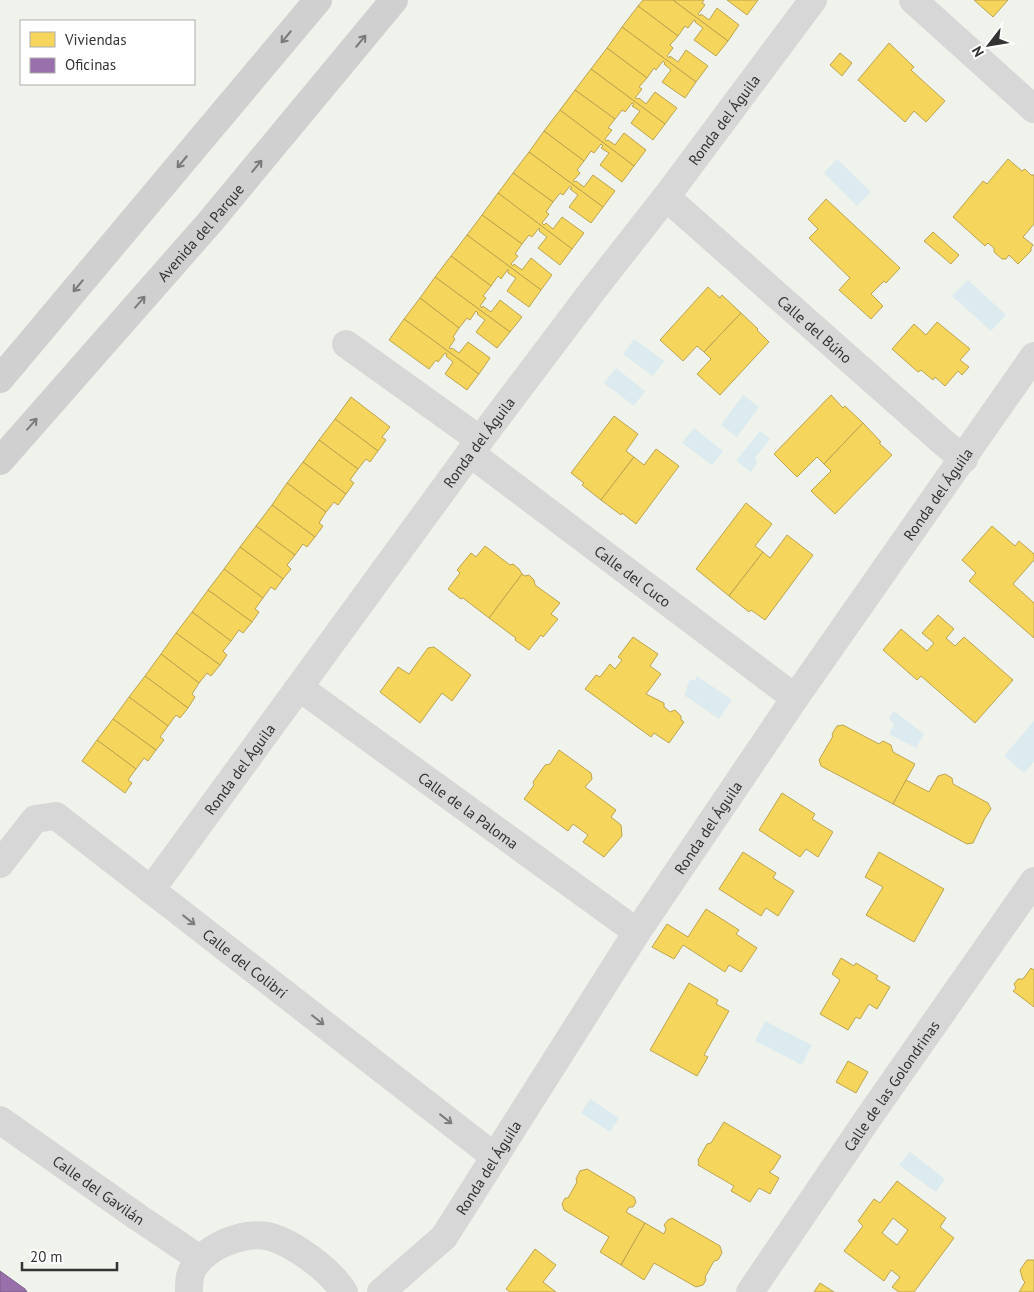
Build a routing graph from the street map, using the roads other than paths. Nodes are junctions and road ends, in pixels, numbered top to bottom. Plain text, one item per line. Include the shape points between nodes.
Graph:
1 (318, 0) edge
2 (394, 0) edge
3 (813, 0) edge
4 (912, 0) edge
5 (1034, 109) edge
6 (666, 197) junction
7 (346, 344) dead end
8 (1034, 356) edge
9 (0, 379) edge
10 (475, 447) junction
11 (964, 459) junction
12 (0, 461) edge
13 (300, 688) junction
14 (795, 698) junction
15 (0, 864) edge
16 (1034, 881) edge
17 (151, 890) junction
18 (637, 932) junction
19 (0, 1120) edge
20 (495, 1156) junction
21 (200, 1259) junction
22 (189, 1292) edge
23 (344, 1292) edge
24 (381, 1292) edge
25 (750, 1292) edge

1 -> 9 street
12 -> 2 street, Avenida del Parque via 210,222
3 - 6 street, Ronda del Águila
4 - 5 street
6 - 10 street, Ronda del Águila
6 - 11 street, Calle del Búho
7 - 10 street, Calle del Cuco
8 - 11 street, Ronda del Águila
10 - 13 street, Ronda del Águila
10 - 14 street, Calle del Cuco
11 - 14 street, Ronda del Águila
13 - 17 street, Ronda del Águila
13 - 18 street, Calle de la Paloma
14 - 18 street, Ronda del Águila
15 - 17 street, Calle del Colibrí via 35,819 56,816
16 - 25 street, Calle de las Golondrinas
17 -> 20 street, Calle del Colibrí
18 - 20 street, Ronda del Águila
19 - 21 street, Calle del Gavilán
20 - 24 street, Ronda del Águila via 444,1237
21 - 22 street via 190,1276
21 - 23 street via 217,1246 234,1240 251,1235 270,1236 293,1247 322,1268

